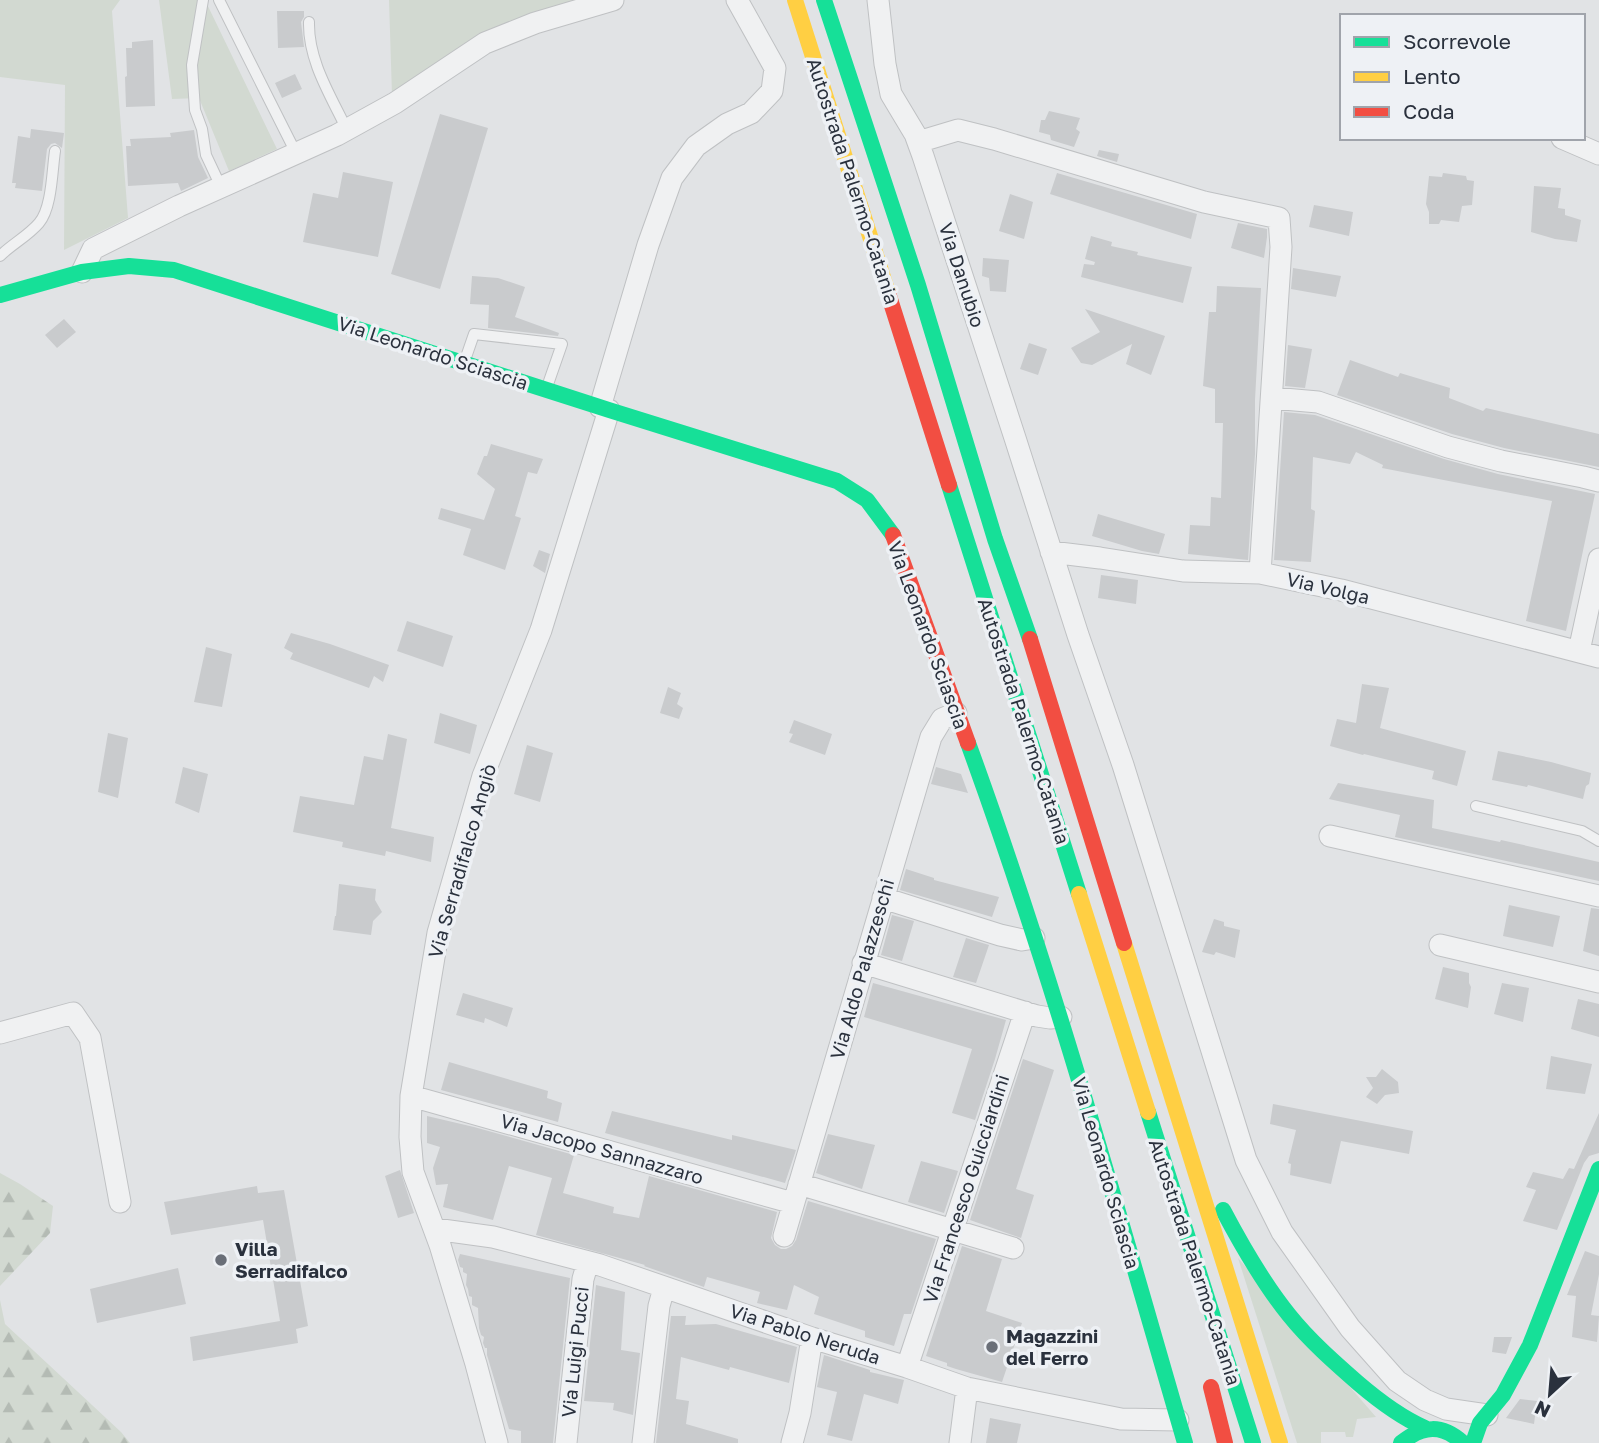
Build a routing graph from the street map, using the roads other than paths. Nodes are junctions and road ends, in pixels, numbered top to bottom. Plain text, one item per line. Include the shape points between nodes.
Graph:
1 (203, 0) edge
2 (219, 0) edge
3 (613, 0) edge
4 (737, 0) edge
5 (795, 0) edge
6 (824, 0) edge
7 (882, 4) edge
8 (309, 23) dead end
9 (347, 130) junction
10 (1567, 140) edge
11 (918, 142) junction
12 (55, 151) dead end
13 (296, 153) junction
14 (1599, 154) edge
15 (222, 187) junction
16 (0, 256) edge
17 (82, 272) junction
18 (0, 295) edge
19 (464, 363) junction
20 (546, 390) junction
21 (1272, 398) junction
22 (605, 409) junction
23 (1599, 481) edge
24 (1051, 552) junction
25 (1599, 559) edge
26 (1260, 573) junction
27 (1589, 654) edge
28 (1050, 701) junction
29 (956, 713) junction
30 (1476, 806) dead end
31 (1330, 836) dead end
32 (1599, 841) edge
33 (1079, 893) junction
34 (1599, 896) edge
35 (883, 898) junction
36 (1034, 938) junction
37 (1440, 945) dead end
38 (863, 963) junction
39 (1599, 982) edge
40 (1025, 1012) junction
41 (1061, 1017) junction
42 (0, 1033) edge
43 (1125, 1092) dead end
44 (411, 1096) junction
45 (1599, 1169) edge
46 (796, 1194) junction
47 (120, 1202) dead end
48 (435, 1229) junction
49 (952, 1229) junction
50 (784, 1237) dead end
51 (1013, 1248) dead end
52 (588, 1262) junction
53 (664, 1288) junction
54 (812, 1338) junction
55 (907, 1367) junction
56 (1209, 1378) dead end
57 (967, 1388) junction
58 (1483, 1419) junction
59 (1178, 1420) junction
60 (1425, 1429) junction
61 (1445, 1430) junction
62 (497, 1443) edge
63 (566, 1443) edge
64 (643, 1443) edge
65 (792, 1443) edge
66 (960, 1443) edge
67 (1185, 1443) edge
68 (1225, 1443) edge
69 (1253, 1443) edge
70 (1280, 1443) edge
71 (1401, 1443) edge
72 (1463, 1443) edge
73 (1473, 1443) edge

1 - 15 lane via 192,65 195,110 206,155
2 - 13 lane
3 - 9 street via 485,43
4 - 22 street, Via Serradifalco Angiò via 775,68 772,91 751,113 696,146 672,178 648,245
5 - 33 main road, Autostrada Palermo-Catania
6 - 28 main road, Autostrada Palermo-Catania
7 - 11 street, Via Danubio via 891,94
8 - 9 lane via 314,60
9 - 13 street
10 - 14 street
11 - 21 street via 958,130 1204,202 1279,218
11 - 24 street, Via Danubio
12 - 16 lane via 40,222
13 - 15 street
15 - 17 street via 93,249
17 - 18 main road, Via Leonardo Sciascia
17 - 19 main road, Via Leonardo Sciascia via 129,266 174,270
19 - 20 main road, Via Leonardo Sciascia
19 - 20 lane via 474,334 562,344
20 - 22 main road, Via Leonardo Sciascia
21 - 23 street via 1318,402 1448,447
21 - 26 street
22 - 29 main road, Via Leonardo Sciascia via 836,481 867,500 894,536
22 - 44 street, Via Serradifalco Angiò via 541,630 483,776 438,933
24 - 26 street, Via Volga via 1183,571
24 - 58 street, Via Danubio via 1123,765 1246,1160 1282,1232 1350,1328 1397,1381 1425,1400
25 - 27 street
26 - 27 street, Via Volga
28 - 60 main road via 1096,822 1224,1211 1270,1289 1309,1338 1391,1410
28 - 70 main road, Autostrada Palermo-Catania
29 - 35 street, Via Aldo Palazzeschi via 942,719 931,737
29 - 36 main road, Via Leonardo Sciascia
30 - 32 lane via 1582,831
31 - 34 street
33 - 43 main road via 1090,975
33 - 69 main road, Autostrada Palermo-Catania
35 - 36 street via 1000,935
35 - 38 street, Via Aldo Palazzeschi
36 - 41 main road, Via Leonardo Sciascia
37 - 39 street
38 - 40 street
38 - 46 street, Via Aldo Palazzeschi
40 - 41 street
40 - 49 street, Via Francesco Guicciardini
41 - 59 main road, Via Leonardo Sciascia
42 - 47 street via 73,1013 90,1038
44 - 46 street, Via Jacopo Sannazzaro
44 - 48 street, Via Serradifalco Angiò via 413,1172
45 - 58 main road via 1530,1345 1503,1395
46 - 49 street, Via Jacopo Sannazzaro
46 - 50 street, Via Aldo Palazzeschi
48 - 52 street, Via Pablo Neruda via 493,1237
48 - 62 street, Via Serradifalco Angiò
49 - 51 street, Via Jacopo Sannazzaro
49 - 55 street, Via Francesco Guicciardini
52 - 53 street, Via Pablo Neruda
52 - 63 street, Via Luigi Pucci
53 - 54 street, Via Pablo Neruda
53 - 64 street
54 - 55 street, Via Pablo Neruda
54 - 65 street
55 - 57 street, Via Pablo Neruda
56 - 68 main road
57 - 59 street, Via Pablo Neruda via 1121,1419
57 - 66 street
58 - 61 main road
58 - 73 main road
59 - 67 main road, Via Leonardo Sciascia
60 - 61 main road
60 - 71 main road
61 - 72 main road

